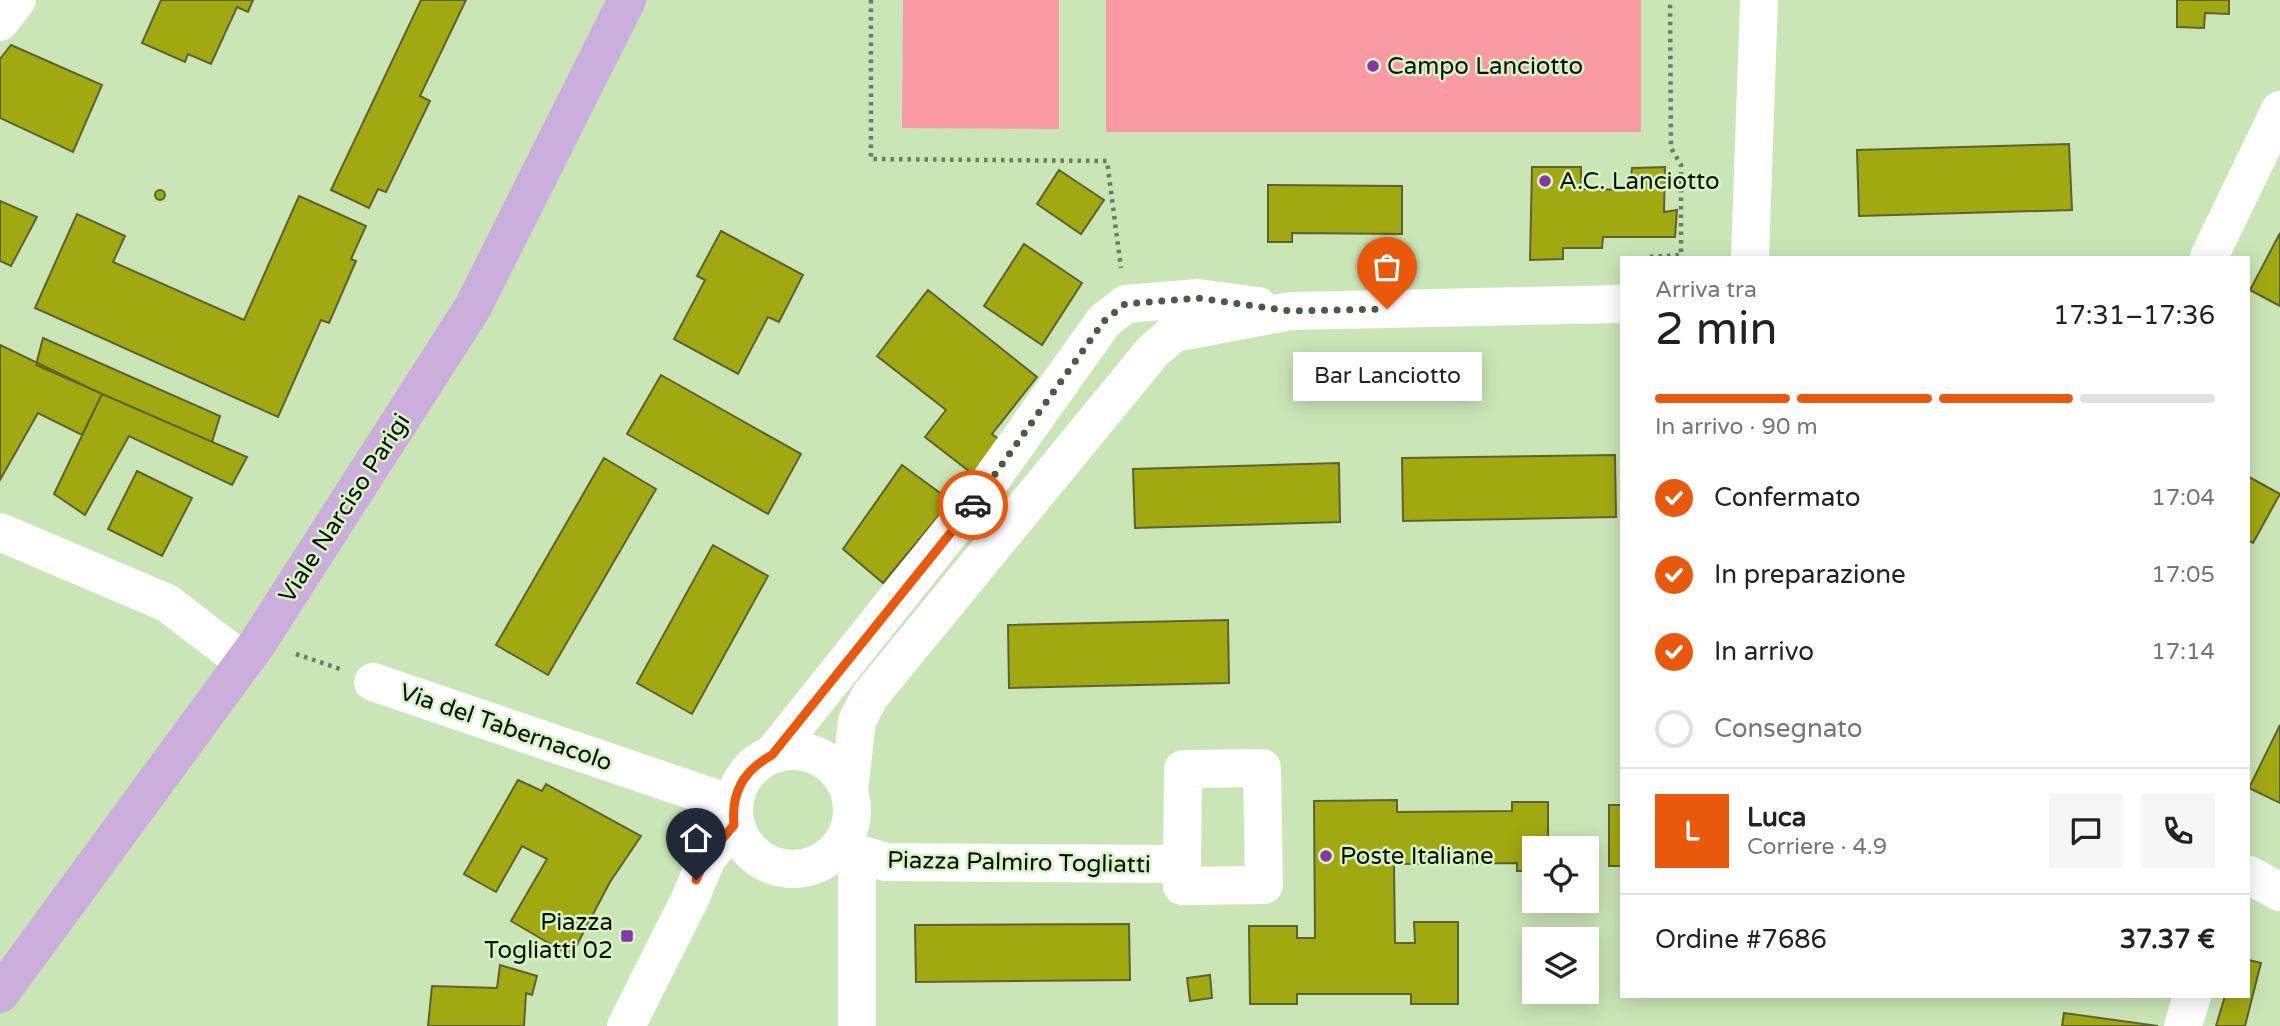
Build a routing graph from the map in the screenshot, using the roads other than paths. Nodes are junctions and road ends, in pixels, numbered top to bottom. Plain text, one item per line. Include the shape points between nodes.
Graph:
1 (17, 0) edge
2 (628, 0) edge
3 (1759, 0) edge
4 (0, 22) edge
5 (2280, 110) edge
6 (1750, 256) edge
7 (2209, 256) edge
8 (1620, 303) edge
9 (1291, 311) junction
10 (0, 532) edge
11 (244, 662) junction
12 (373, 682) road end
13 (772, 755) junction
14 (849, 790) junction
15 (740, 829) junction
16 (848, 852) junction
17 (1182, 864) dead end
18 (2250, 876) edge
19 (2280, 892) edge
20 (3, 997) edge
21 (2191, 998) edge
22 (626, 1026) edge
23 (857, 1026) edge
24 (2183, 1026) edge

1 - 4 street
2 - 11 main road, Viale Narciso Parigi via 473,307
3 - 6 street
5 - 7 street
8 - 9 street
9 - 13 street via 1198,298 1125,304 1104,321 983,491
9 - 14 street via 1174,334 1153,351 870,696 857,721
10 - 11 street via 167,603
11 - 20 main road, Viale Narciso Parigi
12 - 15 street, Via del Tabernacolo
13 - 14 street via 795,750 822,756 835,766
13 - 15 street via 742,780
14 - 16 street, Piazza Palmiro Togliatti
15 - 16 street via 773,866 799,868
15 - 22 street via 706,858
16 - 17 street, Piazza Palmiro Togliatti via 907,863
16 - 23 street, Piazza Palmiro Togliatti
18 - 19 street
21 - 24 street

